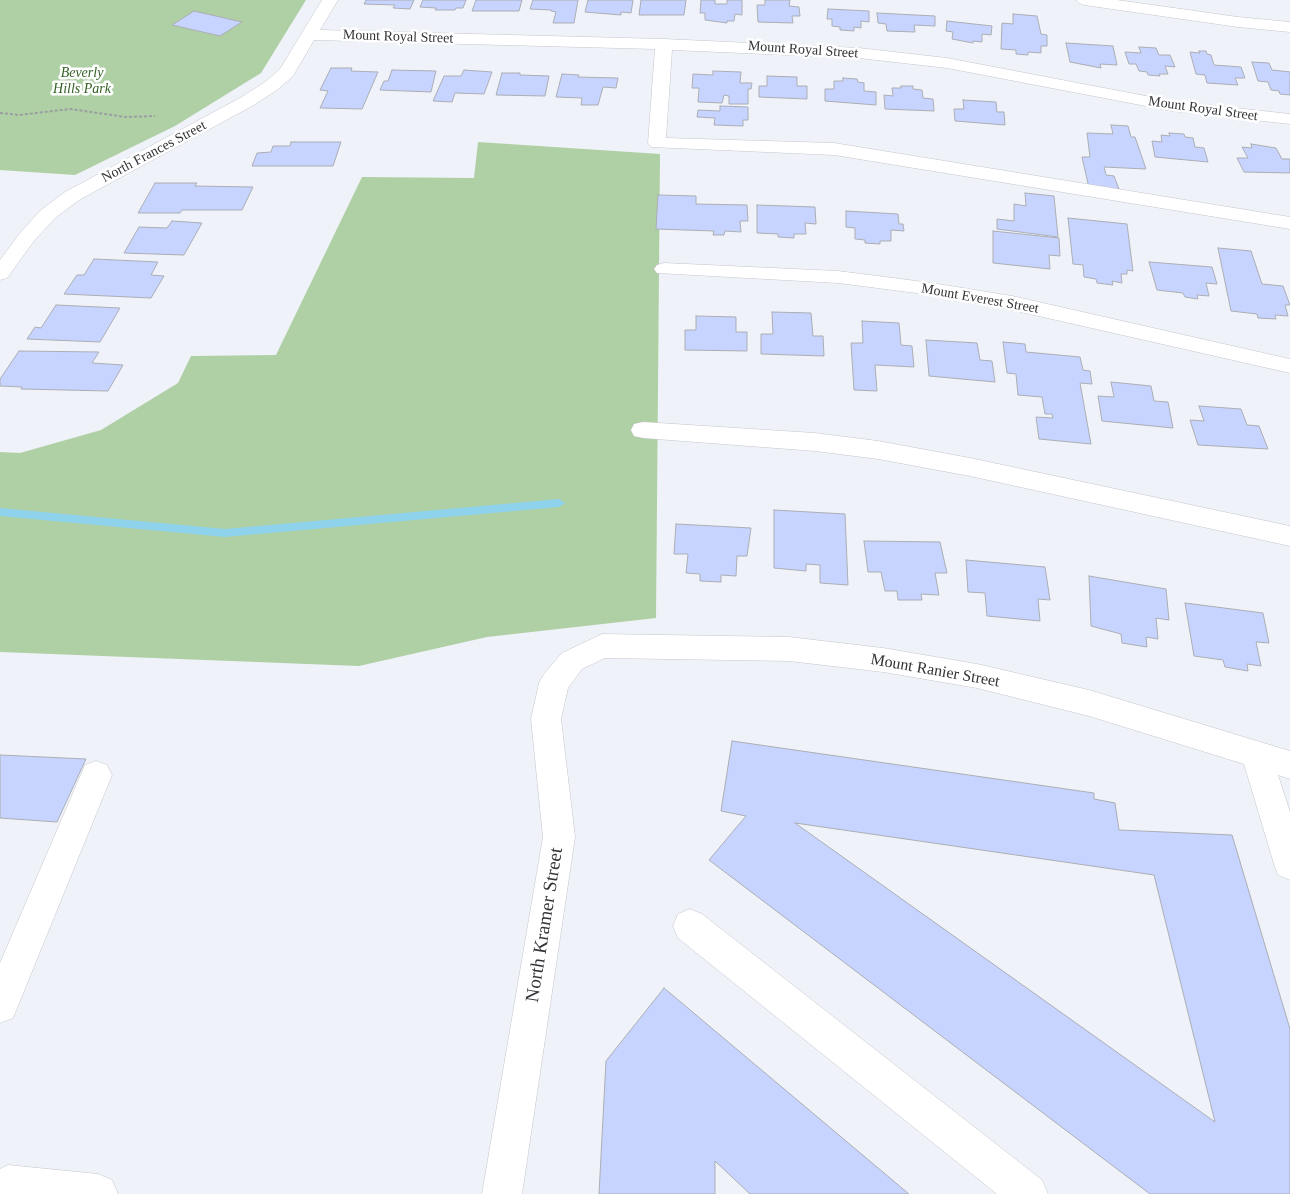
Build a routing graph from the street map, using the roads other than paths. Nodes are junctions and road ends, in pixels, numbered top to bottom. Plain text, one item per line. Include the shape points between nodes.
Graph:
1 (330, 0) edge
2 (1084, 0) edge
3 (1290, 27) edge
4 (311, 35) junction
5 (664, 44) junction
6 (1290, 120) edge
7 (1290, 224) edge
8 (664, 268) dead end
9 (0, 274) edge
10 (1290, 366) edge
11 (642, 430) dead end
12 (1290, 536) edge
13 (572, 661) joint
14 (1256, 754) junction
15 (1290, 765) edge
16 (96, 775) dead end
17 (1290, 864) edge
18 (690, 926) dead end
19 (0, 1005) edge
20 (8, 1185) dead end
21 (98, 1194) edge
22 (502, 1194) edge
23 (1028, 1194) edge

1 - 4 street, North Frances Street
2 - 3 street
4 - 5 street, Mount Royal Street
4 - 9 street, North Frances Street via 287,72 271,86 80,192 48,214
5 - 6 street, Mount Royal Street via 808,50 947,63 1172,106
5 - 7 street via 657,143 834,149
8 - 10 street, Mount Everest Street via 838,277 932,289 1012,303
11 - 12 street via 815,442 878,450
13 - 14 street, Mount Ranier Street via 602,646 789,649 883,660 977,676 1089,703
13 - 22 street, North Kramer Street via 554,684 546,719 559,837
14 - 15 street, Mount Ranier Street
14 - 17 street
16 - 19 street
18 - 23 street
20 - 21 street

